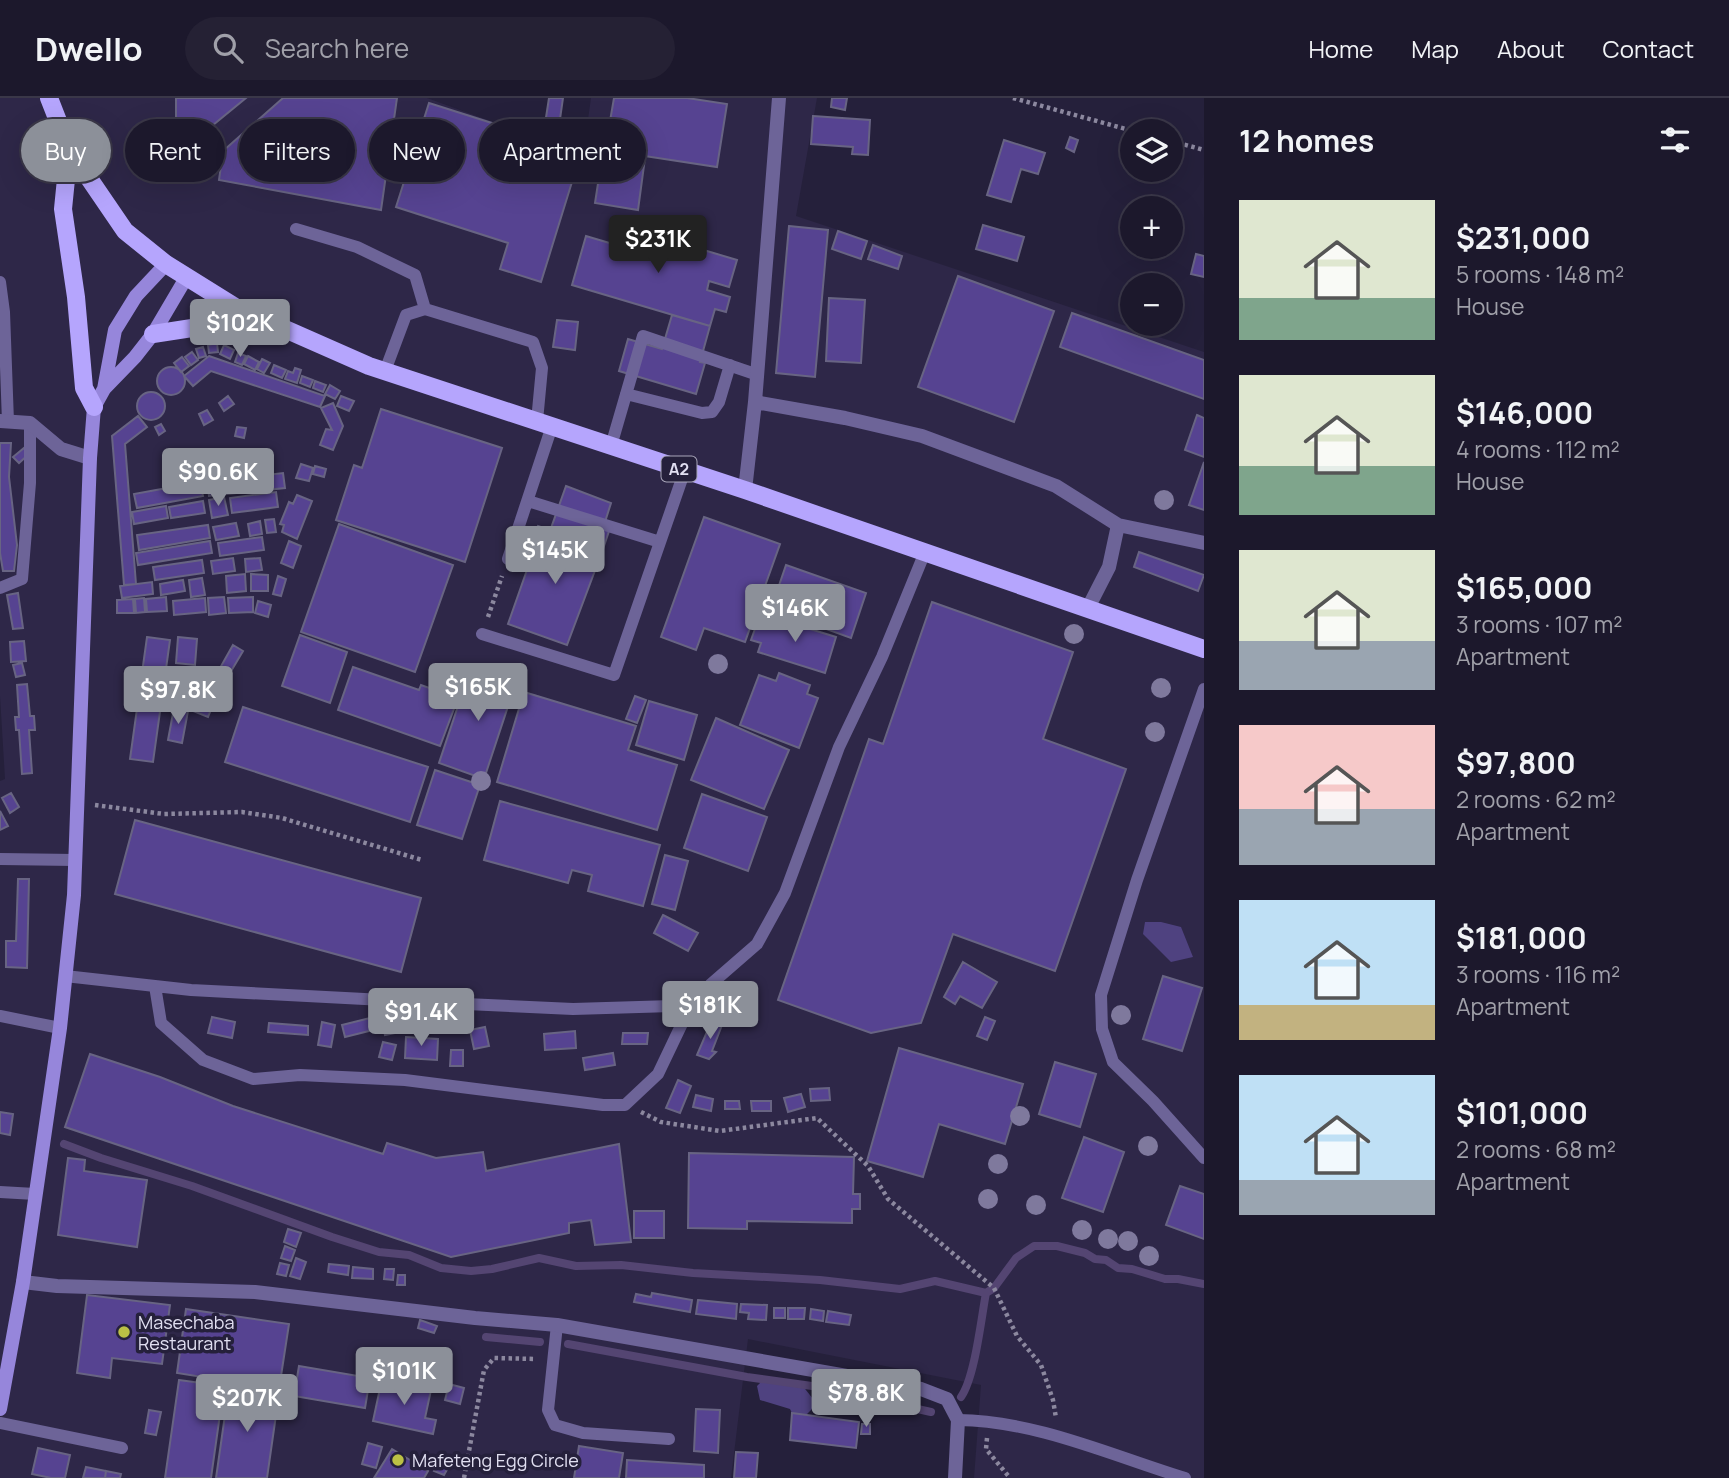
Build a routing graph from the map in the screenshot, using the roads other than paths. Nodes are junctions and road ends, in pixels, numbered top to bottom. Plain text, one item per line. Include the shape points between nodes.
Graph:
1 (49, 98) edge
2 (779, 98) edge
3 (57, 119) edge
4 (66, 182) edge
5 (92, 182) edge
6 (296, 229) dead end
7 (166, 264) junction
8 (186, 278) junction
9 (0, 282) edge
10 (425, 309) junction
11 (272, 325) junction
12 (153, 334) junction
13 (730, 365) junction
14 (384, 371) junction
15 (758, 375) junction
16 (104, 388) junction
17 (626, 394) junction
18 (755, 402) junction
19 (94, 407) junction
20 (4, 421) edge
21 (30, 423) junction
22 (545, 424) junction
23 (611, 446) junction
24 (90, 458) junction
25 (685, 470) junction
26 (745, 491) junction
27 (527, 501) junction
28 (1118, 526) junction
29 (660, 542) junction
30 (1204, 543) edge
31 (925, 552) junction
32 (508, 559) road end
33 (0, 588) edge
34 (1088, 608) junction
35 (482, 634) road end
36 (1204, 649) edge
37 (1204, 689) edge
38 (0, 859) edge
39 (75, 860) junction
40 (65, 976) junction
41 (155, 986) junction
42 (689, 1009) junction
43 (0, 1016) edge
44 (60, 1028) junction
45 (1204, 1158) edge
46 (0, 1192) edge
47 (35, 1194) junction
48 (23, 1282) junction
49 (557, 1325) junction
50 (0, 1409) edge
51 (958, 1420) junction
52 (0, 1423) edge
53 (669, 1439) dead end
54 (122, 1448) dead end
55 (955, 1478) edge
56 (1185, 1478) edge

1 - 3 main road, A2
2 - 15 street
4 - 19 main road via 63,209 84,388
5 - 7 main road, A2 via 125,231
6 - 10 lane via 356,247 415,275
7 - 8 main road, A2
7 - 16 main road via 136,296 115,330
8 - 11 main road, A2
8 - 12 main road
9 - 20 lane
10 - 14 lane via 406,315
10 - 22 lane via 533,342 542,368
11 - 12 main road via 218,324
11 - 14 main road, A2
12 - 16 main road
13 - 15 lane
13 - 17 lane via 712,412
13 - 17 lane via 643,336
14 - 22 main road, A2
15 - 18 street
16 - 19 main road
17 - 23 lane
18 - 26 street
18 - 28 street via 922,436 1056,486
19 - 24 main road
20 - 21 street
21 - 24 street via 61,449
21 - 33 lane via 22,579
22 - 23 main road, A2
22 - 27 lane
23 - 25 main road, A2
24 - 39 main road
25 - 26 main road, A2
25 - 29 lane
26 - 31 main road, A2
27 - 29 lane
27 - 32 lane
28 - 30 street
28 - 34 street via 1109,567
29 - 35 lane via 614,675
31 - 34 main road, A2
31 - 42 lane via 839,747 785,893 757,944 710,984
34 - 36 main road, A2
37 - 45 lane via 1101,995 1102,1029 1113,1062
38 - 39 lane
39 - 40 main road
40 - 41 lane
40 - 44 main road
41 - 42 lane via 573,1009
41 - 42 lane via 161,1023 203,1060 253,1079 300,1075 405,1080 603,1105 625,1105 658,1074
43 - 44 lane
44 - 47 main road
46 - 47 lane
47 - 48 main road
48 - 49 street via 255,1292
48 - 50 main road
49 - 51 street via 921,1389 947,1399
49 - 53 lane via 548,1410 555,1425 594,1434
51 - 55 street
51 - 56 lane via 989,1420 1059,1436
52 - 54 lane

